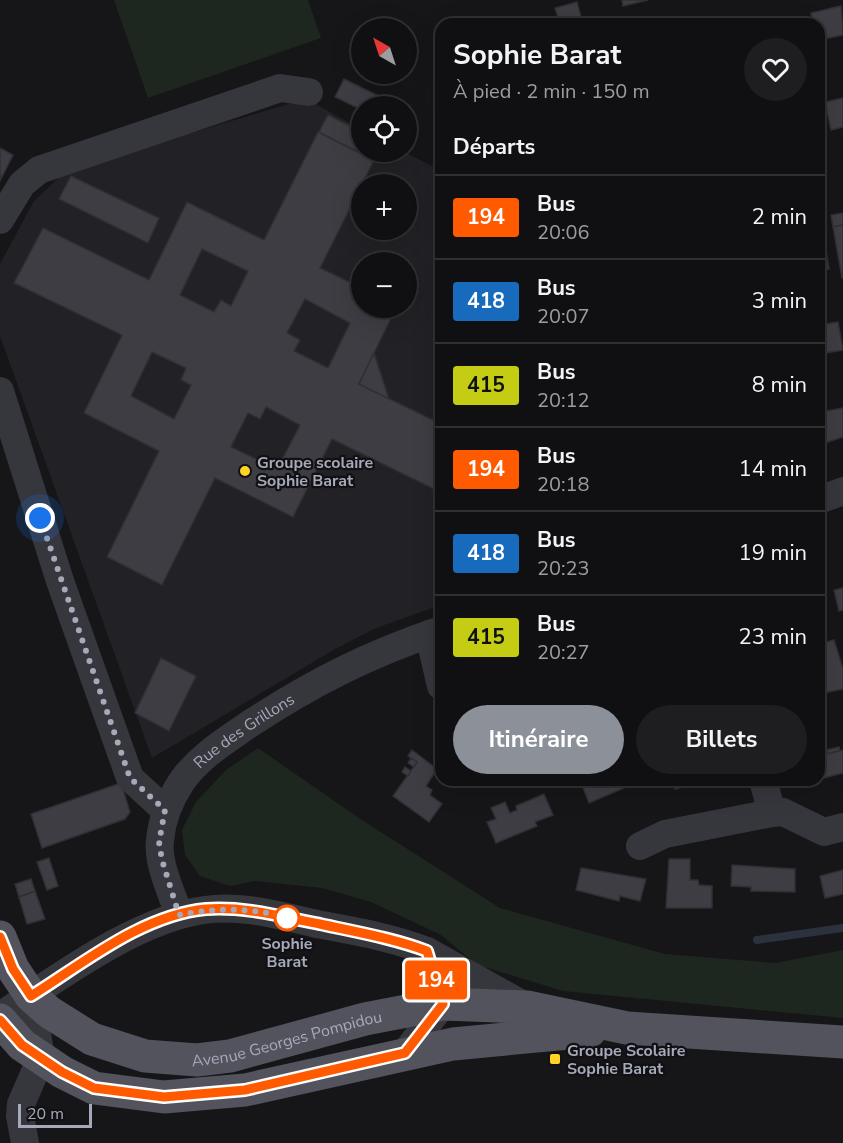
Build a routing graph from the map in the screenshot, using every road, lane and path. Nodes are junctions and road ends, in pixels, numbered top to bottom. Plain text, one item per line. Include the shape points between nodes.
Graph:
1 (309, 92) dead end
2 (0, 220) edge
3 (0, 391) edge
4 (843, 491) edge
5 (825, 498) edge
6 (435, 632) edge
7 (765, 786) edge
8 (165, 810) junction
9 (772, 813) junction
10 (843, 827) edge
11 (640, 846) dead end
12 (179, 915) junction
13 (0, 937) edge
14 (427, 951) junction
15 (31, 996) junction
16 (443, 1004) junction
17 (527, 1007) junction
18 (0, 1018) edge
19 (627, 1028) junction
20 (843, 1042) edge
21 (405, 1053) junction
22 (41, 1058) junction
23 (25, 1143) edge

1 - 2 street via 280,88 39,170 21,184
3 - 8 street via 60,581 130,778
4 - 5 street
6 - 8 street, Rue des Grillons via 347,666 303,689 212,749 183,780
7 - 9 street
8 - 12 street, Rue des Grillons via 159,842
9 - 10 street via 783,812 824,832
9 - 11 street via 665,834
12 - 14 street via 206,909 262,912 402,941
12 - 15 street via 131,934
13 - 15 main road, Avenue Georges Pompidou via 13,969
14 - 16 street
14 - 17 street
15 - 16 main road, Avenue Georges Pompidou via 68,1026 92,1039 144,1056 197,1060 230,1056 365,1019
15 - 18 street
15 - 22 street
16 - 17 main road, Avenue Georges Pompidou
16 - 21 street
17 - 19 main road, Avenue Georges Pompidou
18 - 22 main road, Avenue Georges Pompidou via 22,1045
19 - 20 main road, Avenue Georges Pompidou
19 - 21 main road, Avenue Georges Pompidou via 453,1044
21 - 22 main road, Avenue Georges Pompidou via 245,1090 164,1097 94,1088
22 - 23 street via 21,1104

